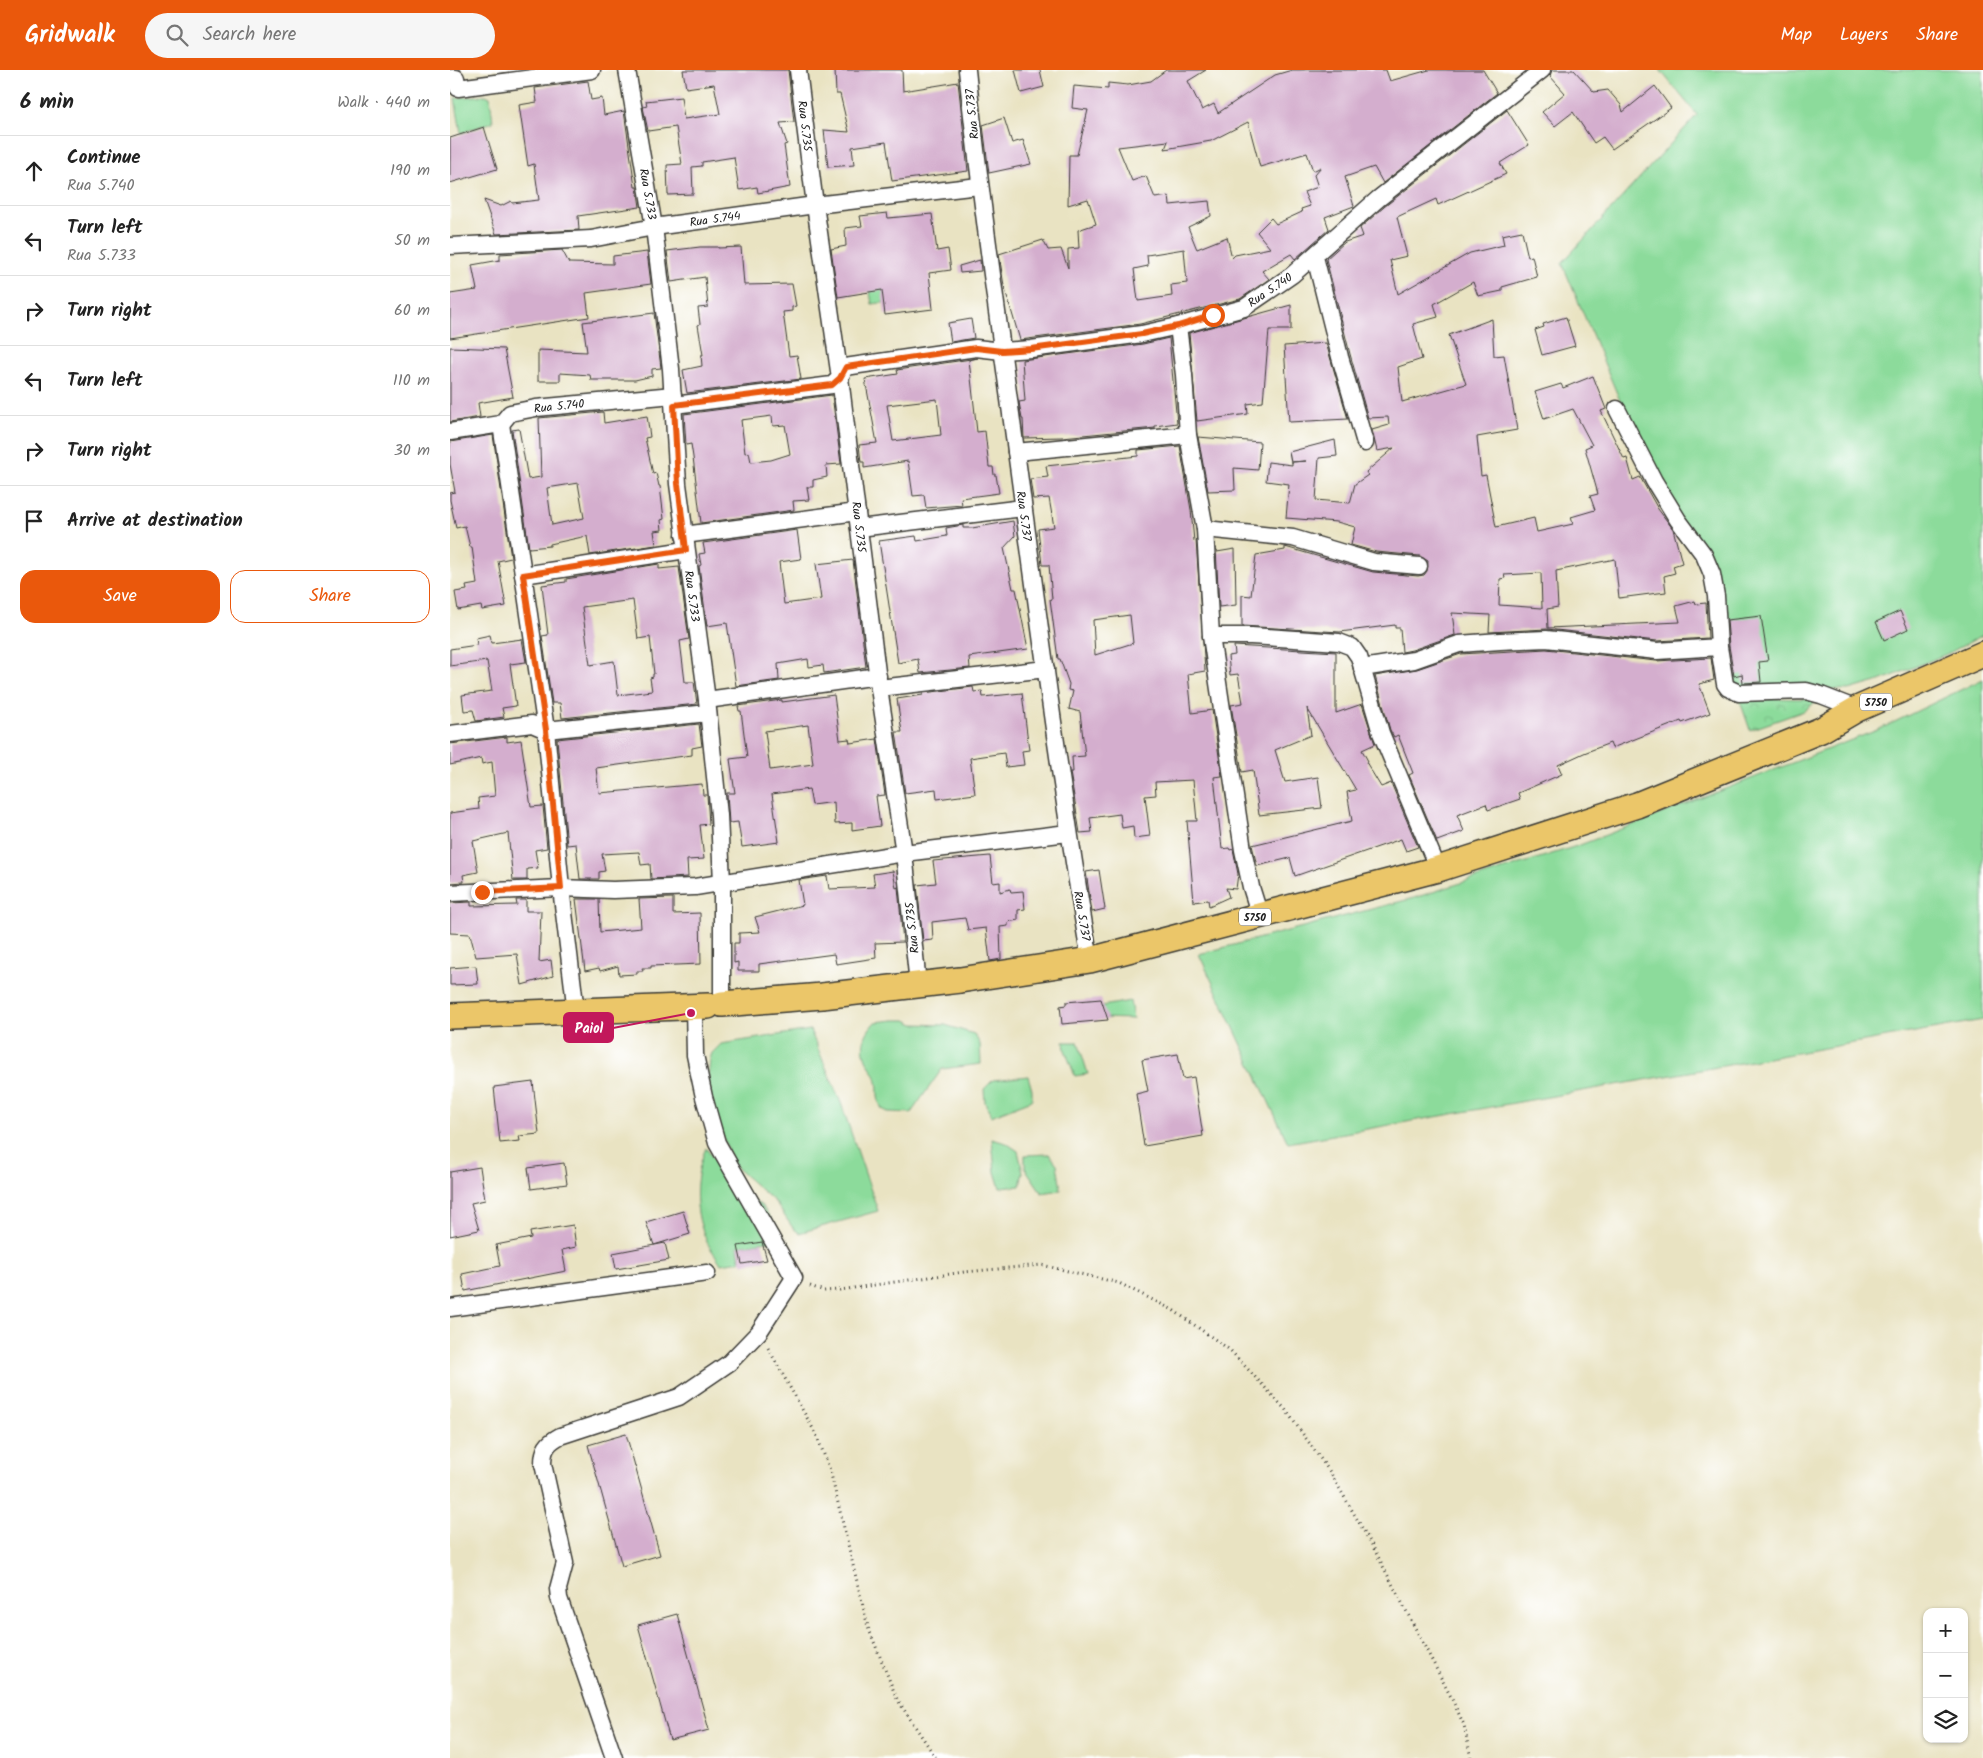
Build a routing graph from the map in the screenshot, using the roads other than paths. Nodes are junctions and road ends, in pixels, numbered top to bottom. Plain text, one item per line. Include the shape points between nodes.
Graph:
1 (592, 70) edge
2 (628, 70) edge
3 (798, 70) edge
4 (967, 70) edge
5 (1542, 70) edge
6 (454, 75) edge
7 (979, 186) junction
8 (815, 206) junction
9 (654, 227) junction
10 (450, 246) edge
11 (1315, 257) junction
12 (1178, 326) junction
13 (1002, 351) junction
14 (840, 378) junction
15 (673, 400) junction
16 (1617, 408) dead end
17 (501, 424) junction
18 (450, 432) edge
19 (1188, 436) junction
20 (1365, 443) dead end
21 (1016, 452) junction
22 (1023, 508) junction
23 (858, 520) junction
24 (1205, 529) junction
25 (685, 543) junction
26 (1419, 566) dead end
27 (523, 575) junction
28 (1211, 636) junction
29 (1719, 647) junction
30 (1983, 654) edge
31 (1362, 668) junction
32 (1046, 669) junction
33 (879, 682) junction
34 (707, 706) junction
35 (1857, 709) junction
36 (546, 730) junction
37 (450, 734) edge
38 (1068, 833) junction
39 (904, 852) junction
40 (1438, 870) junction
41 (722, 883) junction
42 (561, 888) junction
43 (450, 893) edge
44 (1260, 916) junction
45 (1090, 960) junction
46 (918, 984) junction
47 (708, 1005) junction
48 (576, 1012) junction
49 (450, 1016) edge
50 (707, 1273) dead end
51 (450, 1308) edge
52 (614, 1758) edge

1 - 6 street via 458,88
2 - 9 street, Rua 5.733
3 - 8 street, Rua 5.735
4 - 7 street, Rua 5.737
5 - 11 street, Rua 5.740 via 1378,199
7 - 8 street, Rua 5.744
7 - 13 street, Rua 5.737
8 - 9 street, Rua 5.744
8 - 14 street, Rua 5.735
9 - 10 street, Rua 5.744 via 591,240
9 - 15 street, Rua 5.733
11 - 12 street, Rua 5.740 via 1244,308
11 - 20 street
12 - 13 street, Rua 5.740 via 1142,334
12 - 19 street
13 - 14 street, Rua 5.740 via 976,348 846,367
13 - 21 street, Rua 5.737
14 - 15 street, Rua 5.740 via 832,385
14 - 23 street, Rua 5.735
15 - 17 street, Rua 5.740 via 536,408 510,413
15 - 25 street, Rua 5.733 via 674,442
16 - 29 street via 1654,481 1704,555 1716,596
17 - 18 street, Rua 5.740
17 - 27 street
19 - 21 street
19 - 24 street
21 - 22 street, Rua 5.737
22 - 23 street
22 - 32 street, Rua 5.737
23 - 25 street
23 - 33 street, Rua 5.735
24 - 26 street via 1293,538 1374,562
24 - 28 street
25 - 27 street
25 - 34 street, Rua 5.733
27 - 36 street
28 - 31 street via 1339,642 1352,647
28 - 44 street via 1243,850
29 - 31 street via 1657,651 1546,640 1500,641 1458,644 1414,660
29 - 35 street via 1725,684 1733,691 1806,691
30 - 35 main road, 5750
31 - 40 street via 1382,733
32 - 33 street
32 - 38 street, Rua 5.737
33 - 34 street
33 - 39 street, Rua 5.735
34 - 36 street
34 - 41 street, Rua 5.733 via 719,815
35 - 40 main road, 5750 via 1812,733 1637,805
36 - 37 street via 532,724
36 - 42 street
38 - 39 street
38 - 45 street, Rua 5.737
39 - 41 street
39 - 46 street, Rua 5.735
40 - 44 main road, 5750
41 - 42 street via 613,890
41 - 47 street, Rua 5.733
42 - 43 street
42 - 48 street
44 - 45 main road, 5750
45 - 46 main road, 5750
46 - 47 main road, 5750
47 - 48 main road, 5750
47 - 52 street, Rua 5.733 via 695,1055 717,1143 794,1278 759,1332 729,1364 679,1397 560,1436 550,1441 543,1452 565,1563 558,1589 559,1598
48 - 49 main road, 5750
50 - 51 street

